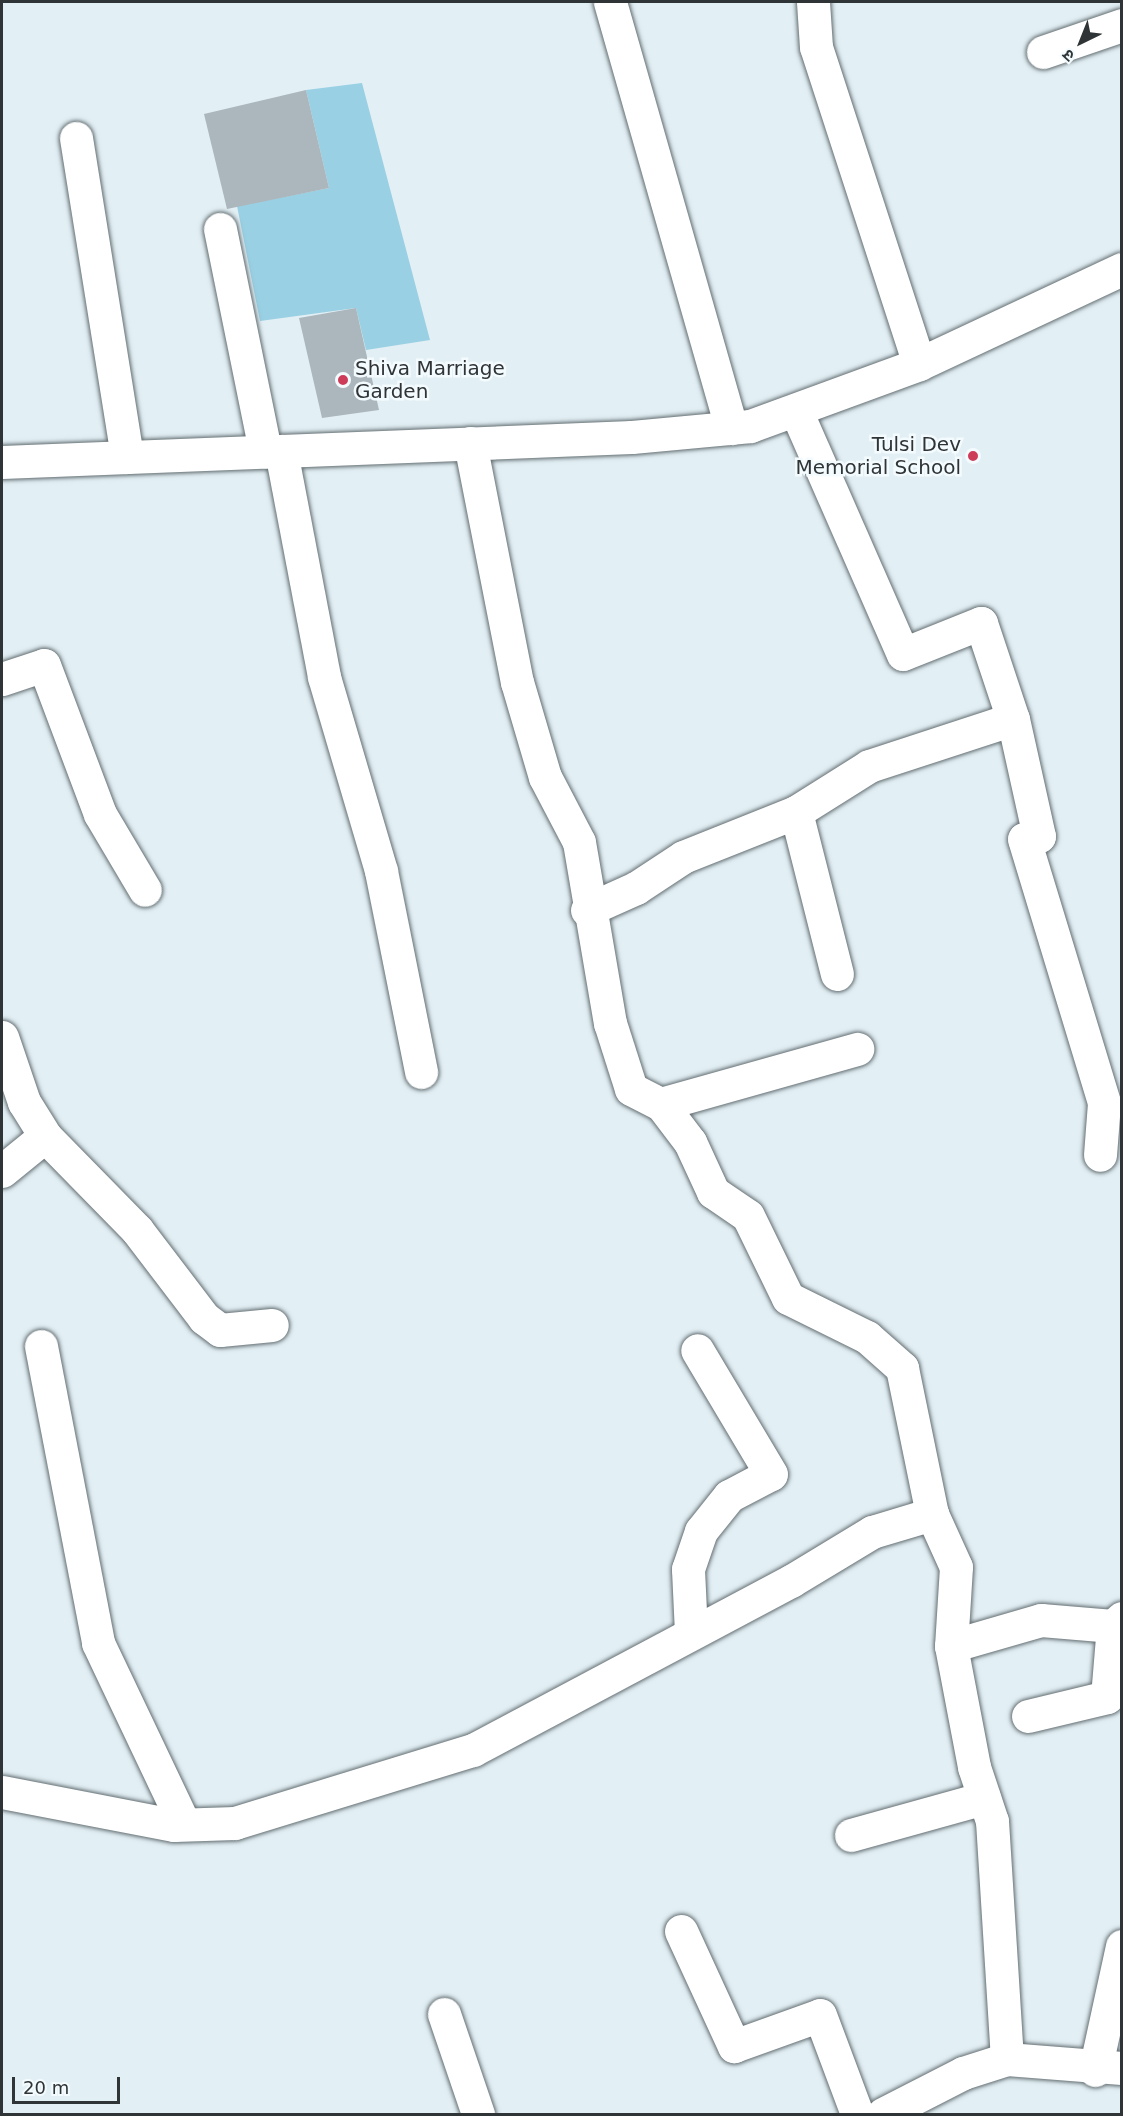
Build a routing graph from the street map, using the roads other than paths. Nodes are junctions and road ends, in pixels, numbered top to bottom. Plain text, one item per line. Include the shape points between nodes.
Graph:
1 (610, 2) edge
2 (813, 2) edge
3 (1122, 25) edge
4 (1042, 52) dead end
5 (76, 138) dead end
6 (220, 229) dead end
7 (1122, 269) edge
8 (919, 364) junction
9 (797, 413) junction
10 (731, 428) junction
11 (470, 443) junction
12 (273, 451) junction
13 (127, 457) junction
14 (2, 462) edge
15 (2, 679) edge
16 (1013, 719) junction
17 (796, 812) junction
18 (146, 890) dead end
19 (587, 910) junction
20 (837, 974) dead end
21 (2, 1037) edge
22 (856, 1049) dead end
23 (421, 1072) dead end
24 (661, 1104) junction
25 (45, 1136) junction
26 (1101, 1155) dead end
27 (2, 1171) edge
28 (272, 1325) dead end
29 (41, 1346) dead end
30 (697, 1350) dead end
31 (932, 1514) junction
32 (1117, 1622) edge
33 (691, 1633) junction
34 (951, 1646) junction
35 (1028, 1716) dead end
36 (2, 1792) edge
37 (984, 1798) junction
38 (184, 1824) junction
39 (851, 1835) dead end
40 (681, 1931) dead end
41 (1122, 1946) edge
42 (1116, 1995) edge
43 (444, 2014) dead end
44 (1008, 2059) junction
45 (1108, 2069) edge
46 (478, 2115) edge
47 (857, 2115) edge
48 (883, 2115) edge

1 - 10 street
2 - 8 street via 816,47
3 - 4 street
5 - 13 street
6 - 12 street
7 - 8 street
8 - 9 street
9 - 10 street
9 - 16 street via 903,654 981,623
10 - 11 street
11 - 12 street
11 - 19 street via 517,682 545,777 579,842
12 - 13 street
12 - 23 street via 324,677 381,871
13 - 14 street
15 - 18 street via 44,665 100,814
16 - 17 street via 869,766
16 - 26 street via 1039,836 1024,839 1104,1103
17 - 19 street via 683,857 636,888
17 - 20 street
19 - 24 street via 610,1023 631,1089
21 - 25 street via 24,1102
22 - 24 street
24 - 31 street via 690,1142 713,1192 748,1216 788,1298 867,1337 902,1368
25 - 27 street
25 - 28 street via 137,1230 204,1318 220,1330
29 - 38 street via 98,1643
30 - 33 street via 771,1474 729,1496 701,1531 688,1569
31 - 33 street via 872,1532
31 - 34 street via 956,1567
32 - 34 street via 1041,1620
32 - 35 street via 1107,1697
33 - 38 street via 473,1750 235,1822
34 - 37 street
36 - 38 street
37 - 39 street
37 - 44 street via 992,1821
40 - 47 street via 734,2046 819,2015
41 - 42 street
42 - 45 street
43 - 46 street
44 - 45 street
44 - 48 street via 963,2073

